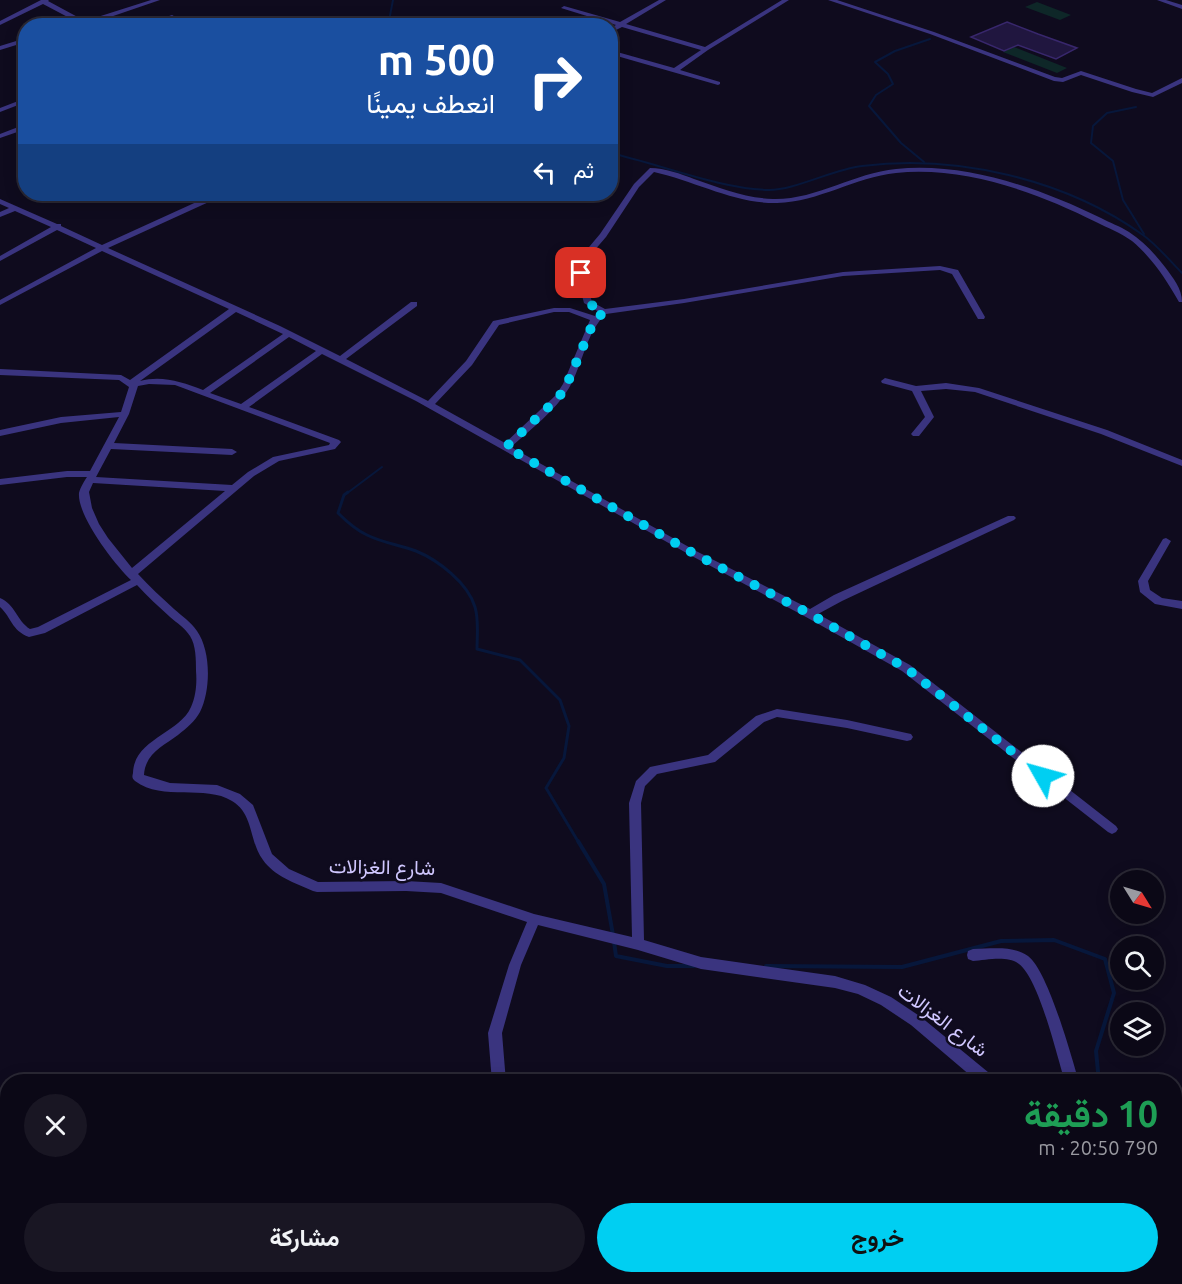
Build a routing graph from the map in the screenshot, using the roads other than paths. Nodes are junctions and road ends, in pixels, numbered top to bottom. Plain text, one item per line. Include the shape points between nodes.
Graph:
1 (157, 0) edge
2 (663, 0) edge
3 (786, 0) edge
4 (831, 0) edge
5 (1160, 0) edge
6 (45, 1) edge
7 (1182, 7) edge
8 (564, 8) dead end
9 (75, 18) edge
10 (101, 18) edge
11 (598, 18) edge
12 (0, 23) edge
13 (618, 24) edge
14 (622, 25) junction
15 (618, 27) edge
16 (18, 42) edge
17 (0, 48) edge
18 (706, 50) junction
19 (618, 54) edge
20 (675, 71) junction
21 (1182, 80) edge
22 (718, 83) dead end
23 (18, 103) edge
24 (0, 110) edge
25 (18, 129) edge
26 (0, 136) edge
27 (0, 201) edge
28 (203, 201) edge
29 (15, 208) junction
30 (0, 215) edge
31 (58, 226) junction
32 (103, 246) junction
33 (0, 259) edge
34 (1182, 300) edge
35 (0, 303) edge
36 (414, 304) dead end
37 (235, 309) junction
38 (604, 312) junction
39 (981, 317) dead end
40 (595, 319) junction
41 (289, 334) junction
42 (321, 351) junction
43 (339, 360) junction
44 (0, 372) edge
45 (885, 381) dead end
46 (132, 384) junction
47 (916, 389) junction
48 (204, 393) junction
49 (429, 405) junction
50 (243, 407) junction
51 (125, 414) junction
52 (0, 433) edge
53 (916, 434) dead end
54 (109, 446) junction
55 (506, 447) junction
56 (232, 452) dead end
57 (1182, 463) edge
58 (91, 477) junction
59 (0, 482) edge
60 (234, 488) junction
61 (1011, 518) dead end
62 (1166, 541) dead end
63 (134, 578) junction
64 (0, 602) edge
65 (1182, 605) edge
66 (810, 614) junction
67 (908, 737) dead end
68 (1112, 829) dead end
69 (534, 919) junction
70 (638, 944) junction
71 (973, 955) dead end
72 (498, 1074) edge
73 (979, 1074) edge
74 (1069, 1074) edge

1 - 10 street
2 - 14 street
3 - 18 street
4 - 21 street via 1054,79 1081,73 1153,95
5 - 7 street
6 - 9 street
6 - 12 street
8 - 11 street
13 - 14 street
14 - 15 street
14 - 18 street
16 - 17 street
18 - 20 street
19 - 20 street
20 - 22 street
23 - 24 street
25 - 26 street
27 - 29 street
28 - 32 street
29 - 30 street
29 - 31 street
31 - 32 street
31 - 33 street
32 - 35 street
32 - 37 street
34 - 38 street via 1171,280 1126,233 1079,209 1012,186 953,173 898,170 778,201 735,195 653,170 623,203 582,262 581,282 588,303
36 - 43 street
37 - 41 street
37 - 46 street
38 - 39 street via 843,274 940,268 955,272
38 - 40 street
40 - 49 street via 570,310 554,310 496,322 469,363
40 - 55 street via 559,397
41 - 42 street
41 - 48 street
42 - 43 street
42 - 50 street
43 - 49 street
44 - 46 street via 105,376
45 - 47 street
46 - 48 street via 161,381
46 - 51 street
47 - 53 street via 930,417
47 - 57 street via 946,386 982,391
48 - 50 street
49 - 55 street
50 - 60 street via 336,442 332,447 276,459
51 - 52 street via 61,420
51 - 54 street
54 - 56 street
54 - 58 street
55 - 66 street
58 - 59 street via 67,474
58 - 60 street
58 - 63 street via 84,492 85,504
60 - 63 street
61 - 66 street
62 - 65 street via 1143,581 1145,592 1159,601
63 - 64 street via 29,633 16,624 8,606
63 - 69 street, شارع الغزالات via 189,628 198,642 201,680 194,713 141,757 138,777 170,788 217,790 236,797 249,808 267,857 285,873 316,887 441,888
66 - 68 street via 906,668
67 - 70 street via 777,713 760,719 711,759 654,770 640,784 635,803
69 - 70 street, شارع الغزالات
69 - 72 street via 495,1034
70 - 73 street, شارع الغزالات via 701,963 860,989 916,1021
71 - 74 street via 1011,955 1026,961 1039,982

